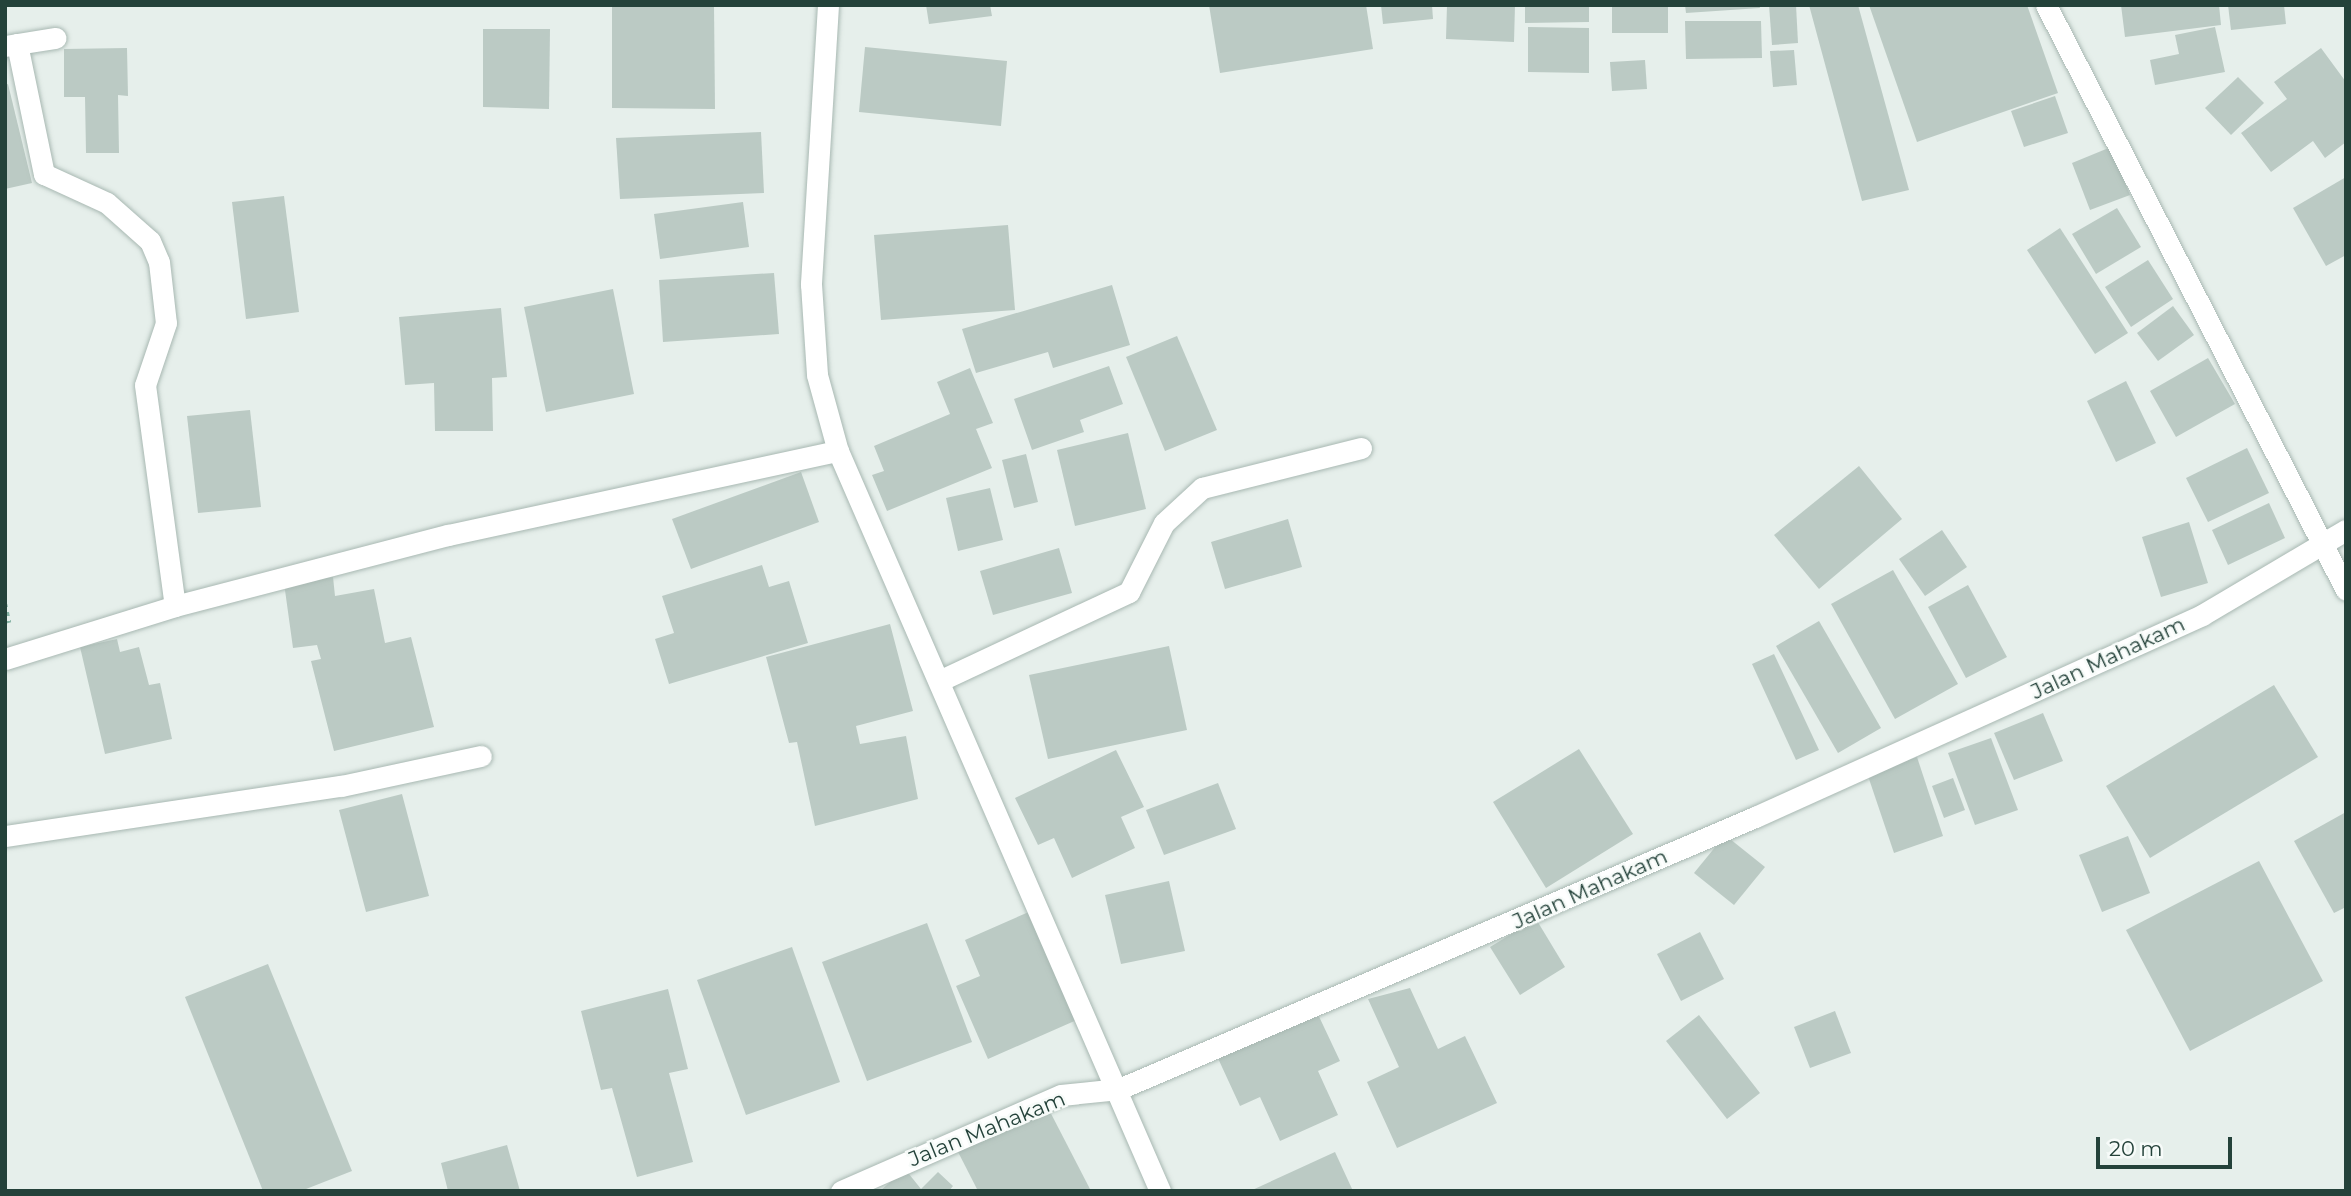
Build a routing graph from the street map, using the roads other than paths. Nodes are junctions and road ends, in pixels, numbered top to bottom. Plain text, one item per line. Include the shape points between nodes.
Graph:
1 (828, 5) edge
2 (2046, 5) edge
3 (56, 38) dead end
4 (11, 45) edge
5 (1361, 448) dead end
6 (838, 452) junction
7 (2346, 530) edge
8 (2323, 545) junction
9 (2346, 590) edge
10 (175, 606) junction
11 (5, 659) edge
12 (939, 681) junction
13 (481, 756) dead end
14 (5, 836) edge
15 (1119, 1089) junction
16 (841, 1191) edge
17 (1160, 1191) edge

1 - 6 street via 811,284 817,375
2 - 8 street
3 - 4 street
4 - 10 street via 44,174 113,207 150,241 159,262 166,323 145,385
5 - 12 street via 1202,488 1164,523 1129,592
6 - 10 street via 448,535
6 - 12 street
7 - 8 street, Jalan Mahakam
8 - 9 street
8 - 15 street, Jalan Mahakam via 2202,614 2032,694
10 - 11 street
12 - 15 street
13 - 14 street via 341,786
15 - 16 street, Jalan Mahakam via 1036,1105
15 - 17 street

